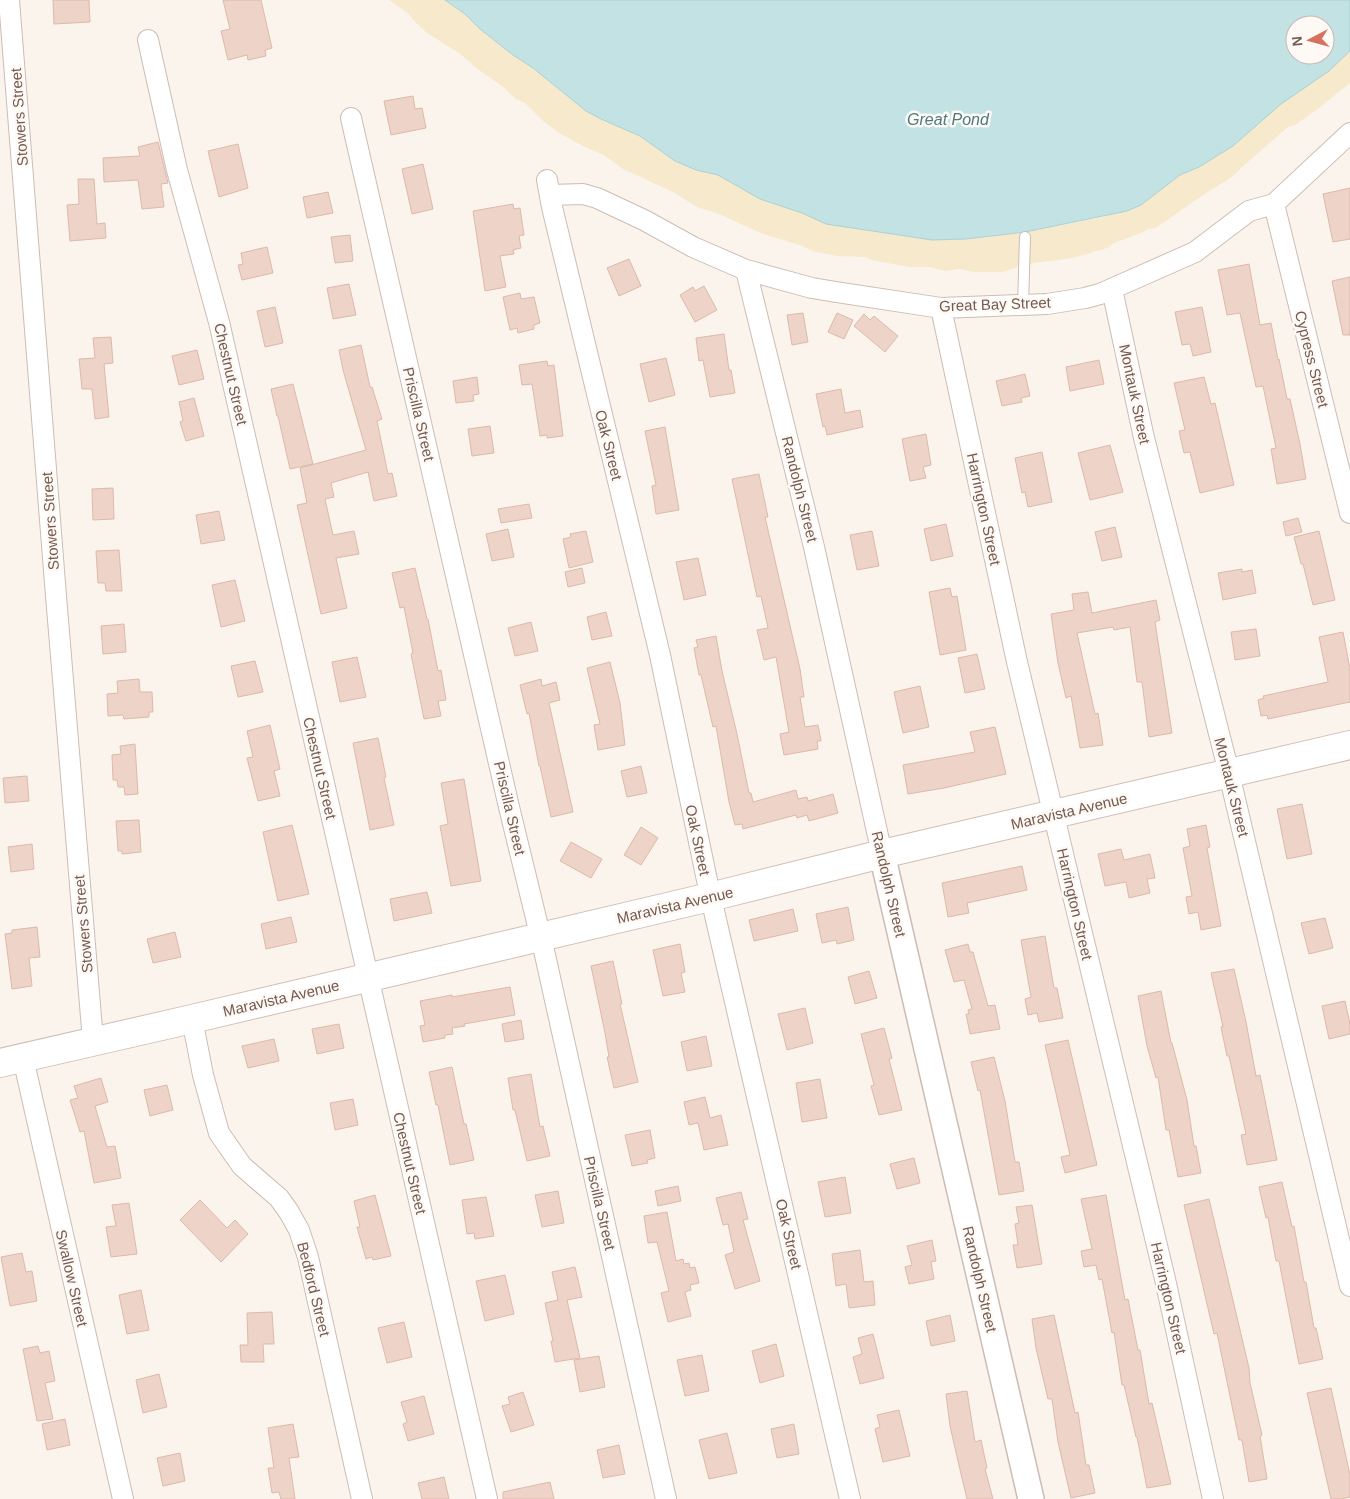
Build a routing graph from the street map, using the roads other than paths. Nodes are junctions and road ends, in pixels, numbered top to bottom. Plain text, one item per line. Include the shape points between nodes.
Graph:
1 (9, 0) edge
2 (148, 40) dead end
3 (351, 118) dead end
4 (1350, 133) edge
5 (548, 188) joint
6 (1274, 204) junction
7 (1025, 237) dead end
8 (746, 270) junction
9 (1112, 289) junction
10 (1022, 306) junction
11 (941, 308) junction
12 (1350, 513) edge
13 (1350, 745) edge
14 (1229, 774) junction
15 (1053, 815) junction
16 (882, 854) junction
17 (710, 897) junction
18 (540, 937) junction
19 (368, 977) junction
20 (192, 1019) junction
21 (93, 1041) junction
22 (11, 1060) edge
23 (1350, 1286) edge
24 (123, 1499) edge
25 (362, 1499) edge
26 (487, 1499) edge
27 (666, 1499) edge
28 (850, 1499) edge
29 (1031, 1499) edge
30 (1213, 1499) edge

1 - 21 street, Stowers Street
2 - 19 street, Chestnut Street via 177,170 220,322
3 - 18 street, Priscilla Street
4 - 6 street, Great Bay Street
5 - 8 street, Great Bay Street via 598,198 693,247
5 - 17 street, Oak Street via 660,655
6 - 9 street, Great Bay Street via 1249,211 1195,252
6 - 12 street, Cypress Street
7 - 10 lane
8 - 11 street, Great Bay Street via 812,288
8 - 16 street, Randolph Street via 814,547
9 - 10 street, Great Bay Street via 1085,298
9 - 14 street, Montauk Street via 1144,438
10 - 11 street, Great Bay Street
11 - 15 street, Harrington Street
13 - 14 main road, Maravista Avenue
14 - 15 main road, Maravista Avenue
14 - 23 street, Montauk Street
15 - 16 main road, Maravista Avenue
15 - 30 street, Harrington Street via 1165,1279
16 - 17 main road, Maravista Avenue
16 - 29 street, Randolph Street
17 - 18 main road, Maravista Avenue
17 - 28 street, Oak Street
18 - 19 main road, Maravista Avenue
18 - 27 street, Priscilla Street
19 - 20 main road, Maravista Avenue
19 - 26 street, Chestnut Street
20 - 21 main road, Maravista Avenue
20 - 25 street, Bedford Street via 219,1133 242,1166 279,1198 299,1230
21 - 22 main road, Maravista Avenue
22 - 24 street, Swallow Street

